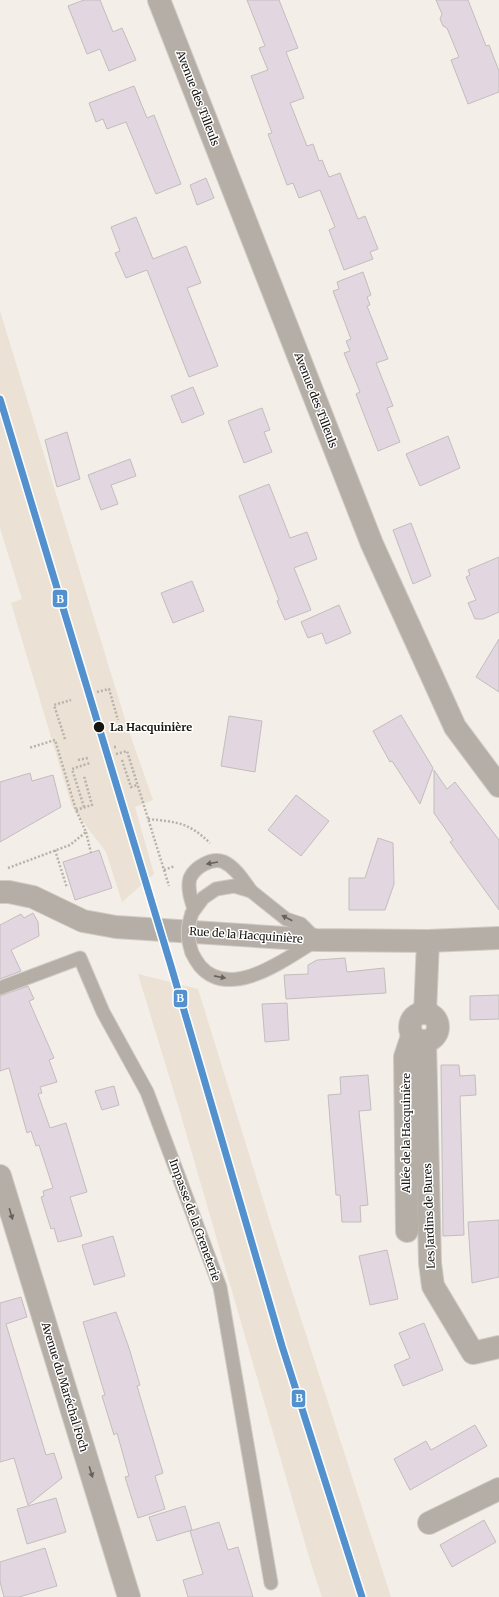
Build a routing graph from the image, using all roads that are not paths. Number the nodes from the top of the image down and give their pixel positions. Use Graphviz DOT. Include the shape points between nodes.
graph roads {
  1 [pos="159,0"];
  2 [pos="499,786"];
  3 [pos="2,883"];
  4 [pos="251,891"];
  5 [pos="193,911"];
  6 [pos="499,938"];
  7 [pos="317,940"];
  8 [pos="428,941"];
  9 [pos="0,988"];
  10 [pos="418,1038"];
  11 [pos="0,1176"];
  12 [pos="406,1232"];
  13 [pos="499,1347"];
  14 [pos="499,1489"];
  15 [pos="429,1523"];
  16 [pos="272,1583"];
  17 [pos="129,1597"];
  1 -- 2 [label="street, Avenue des Tilleuls" via="372,544 455,727"];
  3 -- 7 [label="street, Rue de la Hacquinière" via="9,892 33,897 83,921 99,925"];
  4 -- 5 [label="lane" via="234,886 216,889 203,898"];
  4 -- 5 [label="lane, one-way" via="235,870 222,862 209,862 199,867 190,878"];
  7 -- 4 [label="lane, one-way" via="301,924 286,919"];
  5 -- 7 [label="lane, one-way, bridge" via="187,926 187,939 200,967 213,976 239,980 273,968"];
  6 -- 8 [label="street, Rue de la Hacquinière"];
  7 -- 8 [label="street, Rue de la Hacquinière"];
  8 -- 10 [label="street" via="425,1012 434,1016 438,1030 433,1038"];
  9 -- 16 [label="lane, Impasse de la Greneterie" via="80,958 103,1012 147,1092 220,1287"];
  10 -- 12 [label="street, Allée de la Hacquinière" via="405,1057"];
  10 -- 13 [label="street, Les Jardins de Bures" via="433,1286 473,1353"];
  11 -- 17 [label="street, Avenue du Maréchal Foch, one-way"];
  14 -- 15 [label="street"];
}
